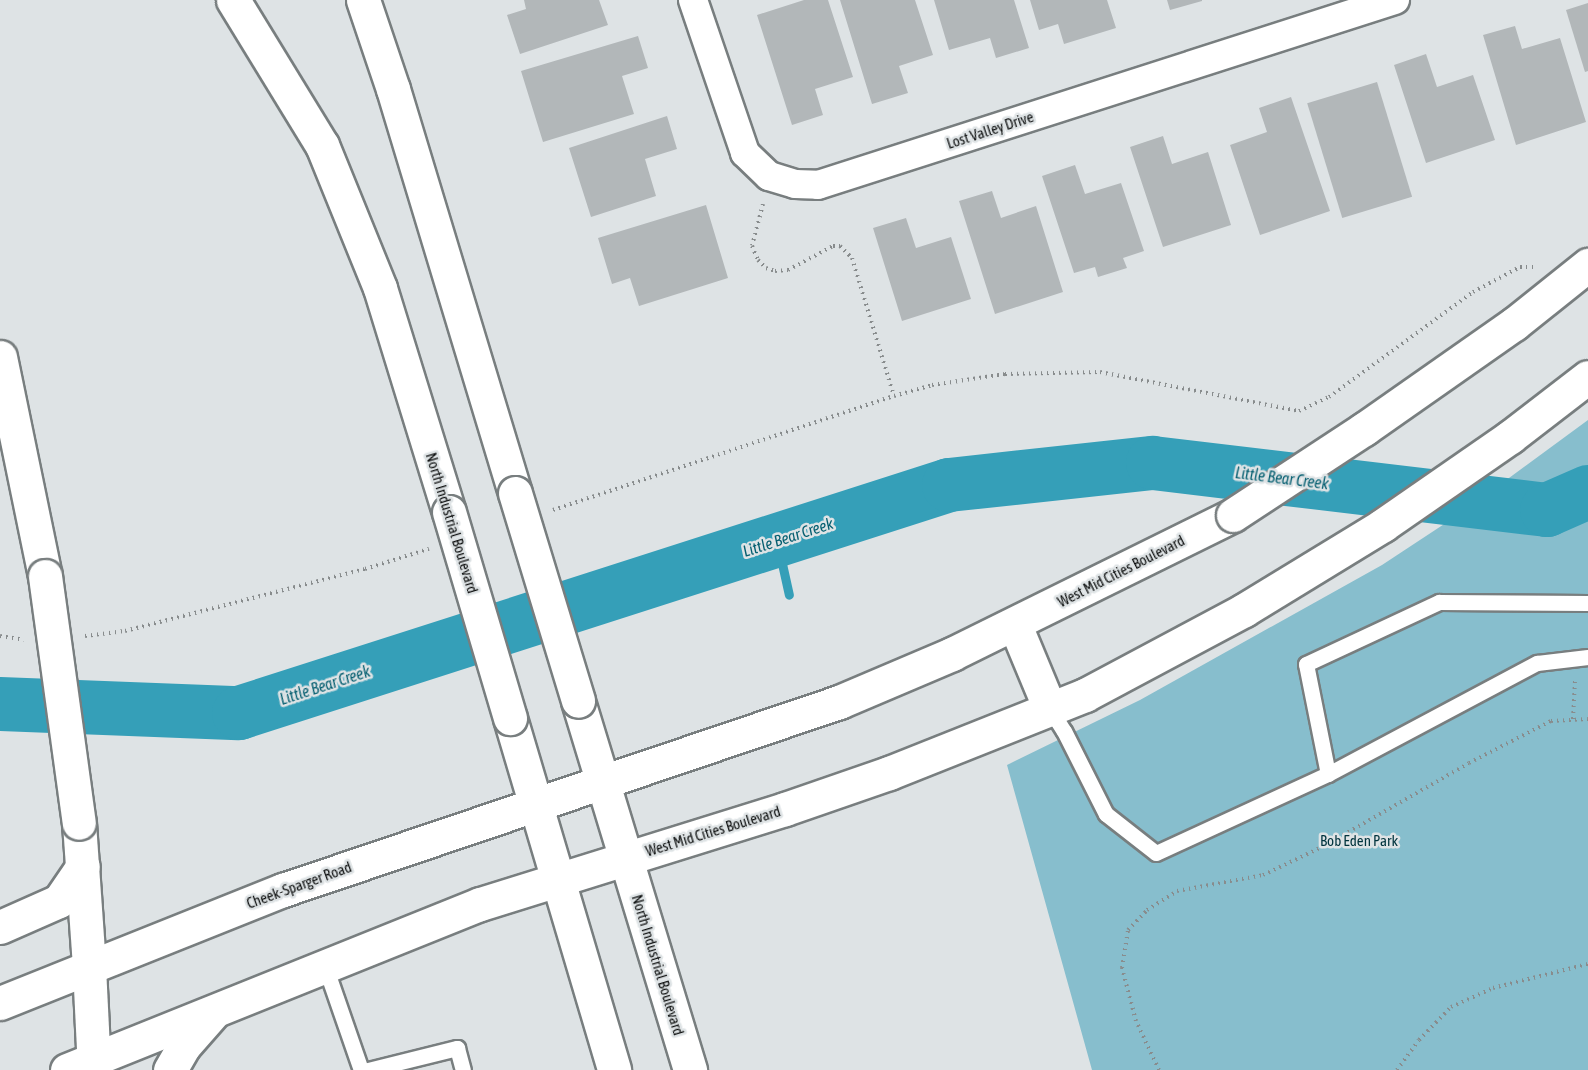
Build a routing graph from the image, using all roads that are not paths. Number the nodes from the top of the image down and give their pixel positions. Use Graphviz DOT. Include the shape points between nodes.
graph roads {
  1 [pos="233,0"];
  2 [pos="363,0"];
  3 [pos="693,0"];
  4 [pos="1395,0"];
  5 [pos="1588,265"];
  6 [pos="0,357"];
  7 [pos="1588,377"];
  8 [pos="1588,603"];
  9 [pos="1015,625"];
  10 [pos="1582,657"];
  11 [pos="1050,709"];
  12 [pos="1328,774"];
  13 [pos="603,782"];
  14 [pos="536,805"];
  15 [pos="626,859"];
  16 [pos="84,866"];
  17 [pos="557,880"];
  18 [pos="0,927"];
  19 [pos="325,966"];
  20 [pos="89,967"];
  21 [pos="0,1003"];
  22 [pos="217,1008"];
  23 [pos="85,1066"];
  24 [pos="170,1070"];
  25 [pos="361,1070"];
  26 [pos="368,1070"];
  27 [pos="463,1070"];
  28 [pos="614,1070"];
  29 [pos="690,1070"];
  1 -- 14 [label="main road, North Industrial Boulevard, bridge" via="321,145 380,288"];
  2 -- 13 [label="main road, North Industrial Boulevard, bridge"];
  3 -- 4 [label="street, Lost Valley Drive" via="745,153 769,176 818,185"];
  5 -- 9 [label="main road, West Mid Cities Boulevard, bridge" via="1514,324 1233,515"];
  6 -- 16 [label="main road, bridge" via="45,576"];
  7 -- 11 [label="main road, West Mid Cities Boulevard" via="1383,525 1244,610"];
  8 -- 12 [label="lane" via="1439,602 1306,664"];
  9 -- 11 [label="main road"];
  9 -- 13 [label="main road, West Mid Cities Boulevard" via="839,702"];
  10 -- 12 [label="lane" via="1537,663"];
  11 -- 12 [label="lane" via="1106,814 1156,853"];
  11 -- 15 [label="main road, West Mid Cities Boulevard" via="890,773"];
  13 -- 14 [label="main road, Cheek-Sparger Road"];
  13 -- 15 [label="main road, North Industrial Boulevard"];
  14 -- 17 [label="main road, North Industrial Boulevard"];
  14 -- 20 [label="main road, Cheek-Sparger Road" via="283,890"];
  15 -- 17 [label="main road"];
  15 -- 29 [label="main road, North Industrial Boulevard"];
  16 -- 18 [label="main road" via="58,901"];
  16 -- 20 [label="main road"];
  17 -- 19 [label="main road" via="480,904"];
  17 -- 28 [label="main road, North Industrial Boulevard"];
  19 -- 22 [label="main road"];
  19 -- 25 [label="lane"];
  20 -- 21 [label="main road, Cheek-Sparger Road"];
  20 -- 23 [label="main road"];
  22 -- 23 [label="main road"];
  22 -- 24 [label="main road" via="184,1046"];
  26 -- 27 [label="lane" via="457,1048"];
}
